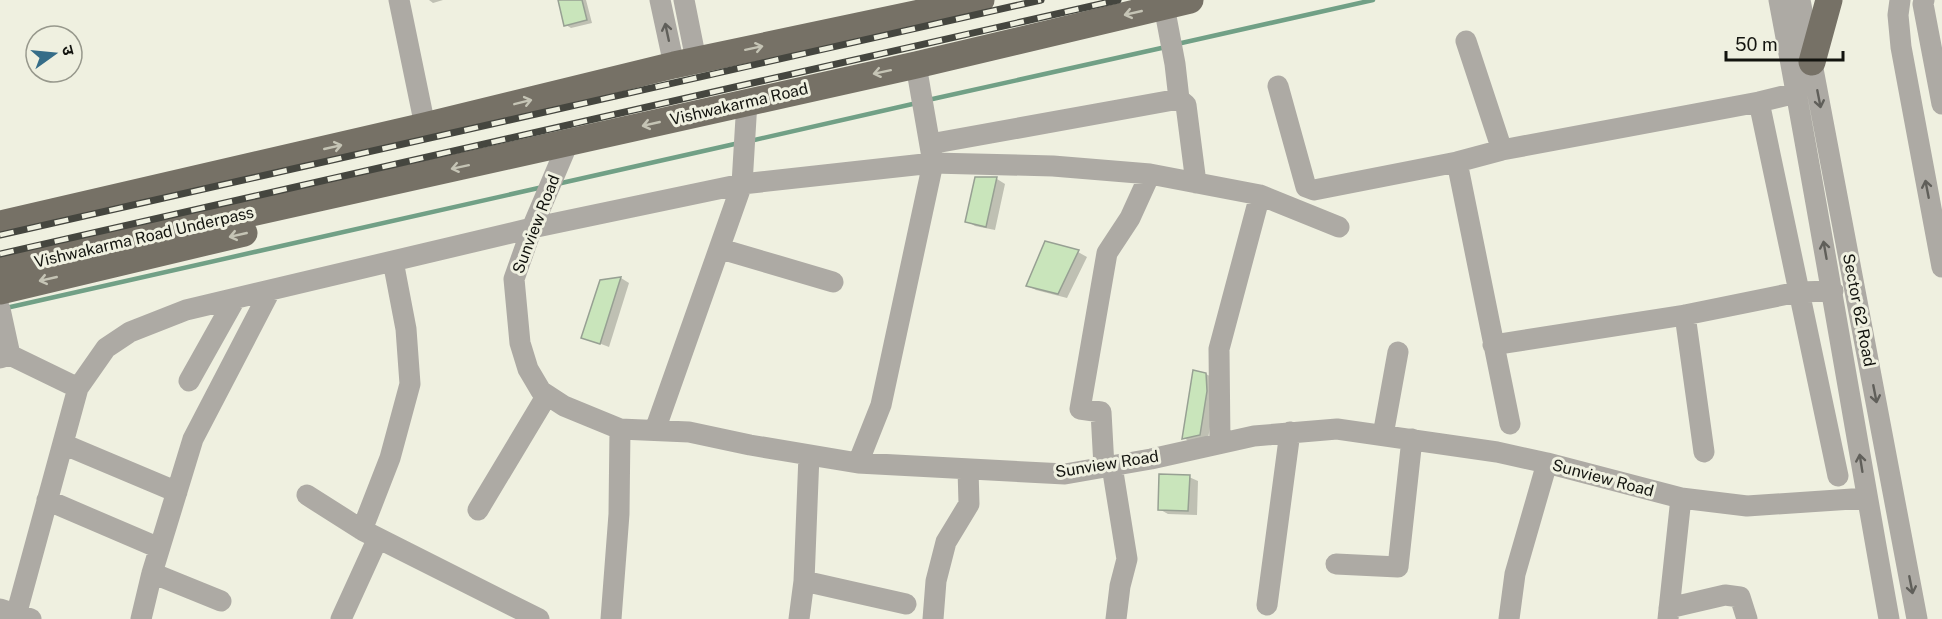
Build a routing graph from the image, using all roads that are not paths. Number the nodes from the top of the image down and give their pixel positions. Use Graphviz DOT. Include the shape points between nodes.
graph roads {
  1 [pos="399,0"];
  2 [pos="661,0"];
  3 [pos="684,0"];
  4 [pos="981,0"];
  5 [pos="1190,0"];
  6 [pos="1779,0"];
  7 [pos="1800,0"];
  8 [pos="1829,0"];
  9 [pos="1900,0"];
  10 [pos="1924,0"];
  11 [pos="1164,6"];
  12 [pos="1466,41"];
  13 [pos="685,62"];
  14 [pos="1812,62"];
  15 [pos="916,65"];
  16 [pos="1278,86"];
  17 [pos="1796,93"];
  18 [pos="1179,99"];
  19 [pos="747,101"];
  20 [pos="1759,102"];
  21 [pos="1942,104"];
  22 [pos="425,126"];
  23 [pos="568,143"];
  24 [pos="1502,150"];
  25 [pos="932,153"];
  26 [pos="276,159"];
  27 [pos="1456,162"];
  28 [pos="1150,174"];
  29 [pos="1196,183"];
  30 [pos="742,184"];
  31 [pos="1260,195"];
  32 [pos="0,205"];
  33 [pos="287,205"];
  34 [pos="0,224"];
  35 [pos="1339,227"];
  36 [pos="532,228"];
  37 [pos="720,249"];
  38 [pos="393,261"];
  39 [pos="1942,267"];
  40 [pos="0,269"];
  41 [pos="833,282"];
  42 [pos="0,291"];
  43 [pos="270,291"];
  44 [pos="1833,291"];
  45 [pos="1798,292"];
  46 [pos="235,299"];
  47 [pos="0,309"];
  48 [pos="1685,315"];
  49 [pos="1493,345"];
  50 [pos="1398,352"];
  51 [pos="5,357"];
  52 [pos="189,381"];
  53 [pos="78,388"];
  54 [pos="547,395"];
  55 [pos="1510,423"];
  56 [pos="620,429"];
  57 [pos="656,430"];
  58 [pos="1290,432"];
  59 [pos="1383,435"];
  60 [pos="1412,439"];
  61 [pos="1220,443"];
  62 [pos="63,444"];
  63 [pos="1704,452"];
  64 [pos="809,455"];
  65 [pos="858,462"];
  66 [pos="1547,463"];
  67 [pos="1108,466"];
  68 [pos="968,469"];
  69 [pos="1838,476"];
  70 [pos="177,492"];
  71 [pos="307,495"];
  72 [pos="1681,498"];
  73 [pos="1867,498"];
  74 [pos="47,500"];
  75 [pos="478,510"];
  76 [pos="1898,515"];
  77 [pos="1871,521"];
  78 [pos="370,534"];
  79 [pos="159,549"];
  80 [pos="1336,564"];
  81 [pos="152,573"];
  82 [pos="804,581"];
  83 [pos="221,601"];
  84 [pos="906,604"];
  85 [pos="1268,605"];
  86 [pos="1668,613"];
  87 [pos="16,615"];
  88 [pos="141,619"];
  89 [pos="341,619"];
  90 [pos="539,619"];
  91 [pos="611,619"];
  92 [pos="799,619"];
  93 [pos="933,619"];
  94 [pos="1116,619"];
  95 [pos="1509,619"];
  96 [pos="1747,619"];
  97 [pos="1889,619"];
  98 [pos="1917,619"];
  1 -- 22 [label="street"];
  13 -- 2 [label="street, one-way"];
  3 -- 13 [label="street"];
  13 -- 4 [label="main road, one-way"];
  5 -- 11 [label="main road, Vishwakarma Road"];
  6 -- 17 [label="street, Sector 62 Road"];
  7 -- 14 [label="street, Sector 62 Road"];
  8 -- 14 [label="main road"];
  39 -- 9 [label="street, one-way" via="1901,47"];
  10 -- 21 [label="street"];
  11 -- 15 [label="main road, Vishwakarma Road, one-way"];
  11 -- 18 [label="street"];
  12 -- 24 [label="street"];
  22 -- 13 [label="main road, one-way"];
  14 -- 76 [label="street, Sector 62 Road, one-way"];
  15 -- 19 [label="main road, Vishwakarma Road, one-way"];
  15 -- 25 [label="street"];
  16 -- 27 [label="street" via="1306,188 1314,190"];
  17 -- 20 [label="street"];
  44 -- 17 [label="street, Sector 62 Road, one-way"];
  18 -- 25 [label="street"];
  18 -- 29 [label="street" via="1186,105"];
  19 -- 23 [label="main road, Vishwakarma Road, one-way"];
  19 -- 30 [label="street"];
  20 -- 24 [label="street"];
  20 -- 45 [label="street"];
  26 -- 22 [label="main road, one-way"];
  23 -- 33 [label="main road, Vishwakarma Road, one-way"];
  23 -- 36 [label="street, Sunview Road"];
  24 -- 27 [label="street"];
  25 -- 28 [label="street"];
  25 -- 30 [label="street"];
  25 -- 65 [label="street" via="881,405"];
  26 -- 32 [label="main road" via="232,155"];
  26 -- 34 [label="main road"];
  27 -- 49 [label="street"];
  28 -- 29 [label="street"];
  28 -- 67 [label="street" via="1130,218 1107,253 1080,409 1101,412"];
  29 -- 31 [label="street"];
  30 -- 36 [label="street"];
  30 -- 37 [label="street"];
  31 -- 35 [label="street"];
  31 -- 61 [label="street" via="1219,349"];
  33 -- 40 [label="main road, Vishwakarma Road Underpass"];
  33 -- 42 [label="main road, one-way" via="251,232"];
  36 -- 38 [label="street"];
  36 -- 54 [label="street, Sunview Road" via="514,279 520,343 528,369"];
  37 -- 41 [label="street"];
  37 -- 57 [label="street"];
  38 -- 43 [label="street"];
  38 -- 78 [label="street" via="406,328 410,384"];
  43 -- 46 [label="street"];
  43 -- 70 [label="street" via="193,439"];
  44 -- 45 [label="street"];
  73 -- 44 [label="street, Sector 62 Road, one-way"];
  45 -- 48 [label="street"];
  45 -- 69 [label="street"];
  46 -- 52 [label="street"];
  46 -- 53 [label="street" via="186,310 130,332 106,348"];
  47 -- 51 [label="street"];
  48 -- 49 [label="street"];
  48 -- 63 [label="street"];
  49 -- 55 [label="street"];
  50 -- 59 [label="street"];
  51 -- 53 [label="street"];
  53 -- 62 [label="street"];
  54 -- 56 [label="street, Sunview Road"];
  54 -- 75 [label="street"];
  56 -- 57 [label="street, Sunview Road"];
  56 -- 91 [label="street" via="620,514"];
  57 -- 64 [label="street, Sunview Road" via="689,432"];
  58 -- 59 [label="street, Sunview Road" via="1337,429"];
  58 -- 61 [label="street, Sunview Road"];
  58 -- 85 [label="street"];
  59 -- 60 [label="street, Sunview Road"];
  60 -- 66 [label="street, Sunview Road"];
  60 -- 80 [label="street" via="1398,567"];
  61 -- 67 [label="street, Sunview Road"];
  62 -- 70 [label="street"];
  62 -- 74 [label="street"];
  64 -- 65 [label="street, Sunview Road"];
  64 -- 82 [label="street"];
  65 -- 68 [label="street, Sunview Road"];
  66 -- 72 [label="street, Sunview Road"];
  66 -- 95 [label="street" via="1515,574"];
  67 -- 68 [label="street, Sunview Road" via="1065,474"];
  67 -- 94 [label="street" via="1127,559"];
  68 -- 93 [label="street" via="969,504 946,542 936,581"];
  70 -- 79 [label="street"];
  71 -- 78 [label="street"];
  72 -- 73 [label="street, Sunview Road" via="1747,506"];
  72 -- 86 [label="street"];
  73 -- 77 [label="street, Sector 62 Road"];
  74 -- 79 [label="street"];
  74 -- 87 [label="street"];
  76 -- 77 [label="street"];
  76 -- 98 [label="street, Sector 62 Road, one-way"];
  77 -- 97 [label="street, Sector 62 Road"];
  78 -- 89 [label="street"];
  78 -- 90 [label="street"];
  79 -- 81 [label="street"];
  81 -- 83 [label="street"];
  81 -- 88 [label="street"];
  82 -- 84 [label="street"];
  82 -- 92 [label="street"];
  86 -- 96 [label="street" via="1725,595 1740,597"];
}
